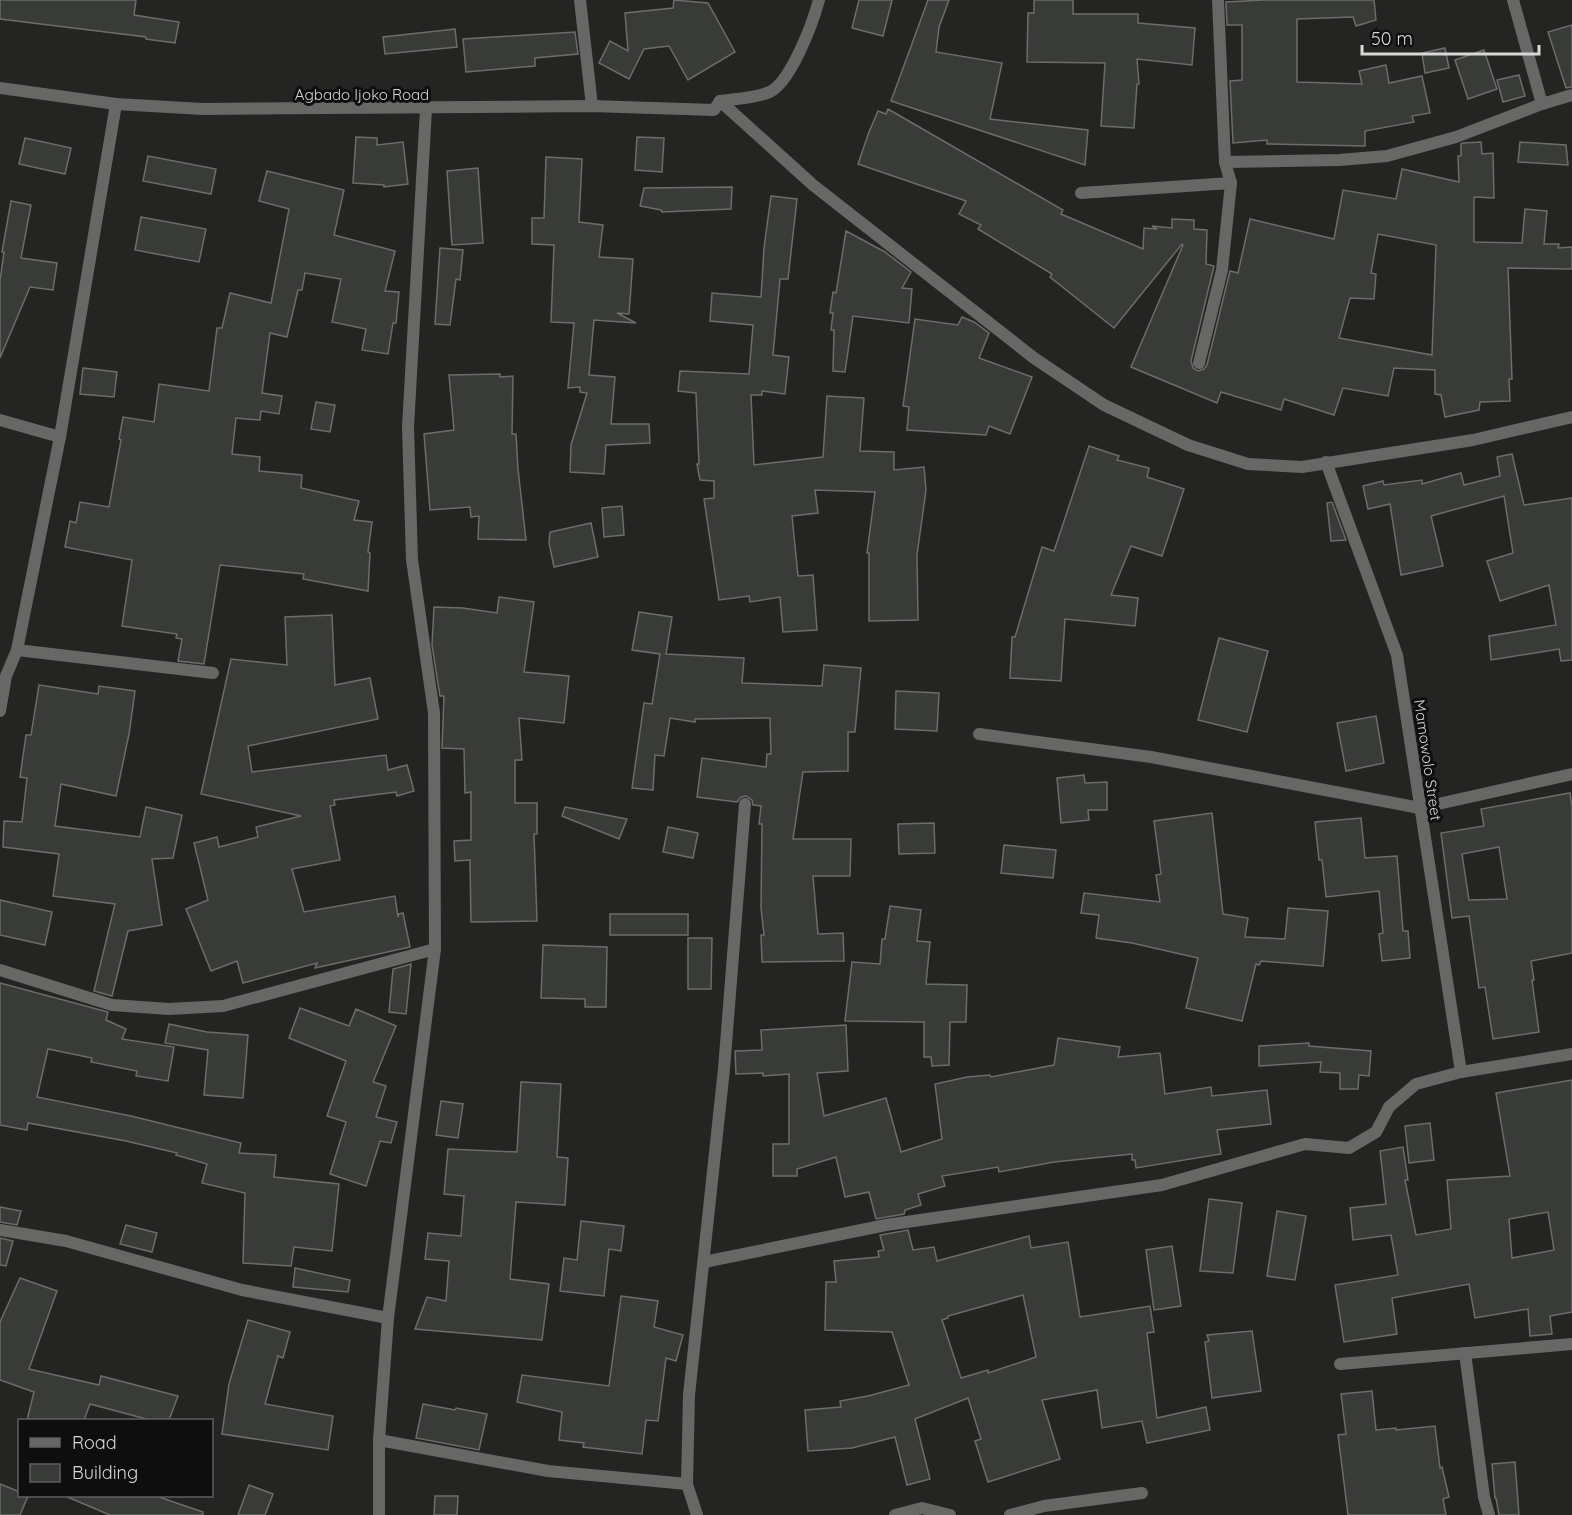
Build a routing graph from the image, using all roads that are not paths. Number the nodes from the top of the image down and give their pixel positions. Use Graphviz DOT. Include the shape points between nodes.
graph roads {
  1 [pos="580,0"];
  2 [pos="819,0"];
  3 [pos="1218,0"];
  4 [pos="1513,0"];
  5 [pos="0,88"];
  6 [pos="1572,95"];
  7 [pos="720,101"];
  8 [pos="116,104"];
  9 [pos="1542,104"];
  10 [pos="592,106"];
  11 [pos="426,109"];
  12 [pos="1225,162"];
  13 [pos="1231,183"];
  14 [pos="1081,193"];
  15 [pos="1199,363"];
  16 [pos="1572,417"];
  17 [pos="0,420"];
  18 [pos="60,437"];
  19 [pos="1326,462"];
  20 [pos="17,650"];
  21 [pos="213,673"];
  22 [pos="3,675"];
  23 [pos="0,711"];
  24 [pos="980,734"];
  25 [pos="1572,774"];
  26 [pos="745,804"];
  27 [pos="1420,808"];
  28 [pos="435,949"];
  29 [pos="0,970"];
  30 [pos="1572,1054"];
  31 [pos="1461,1072"];
  32 [pos="0,1230"];
  33 [pos="704,1262"];
  34 [pos="388,1318"];
  35 [pos="1572,1344"];
  36 [pos="1464,1353"];
  37 [pos="1340,1364"];
  38 [pos="379,1440"];
  39 [pos="687,1484"];
  40 [pos="1142,1493"];
  41 [pos="379,1515"];
  42 [pos="697,1515"];
  43 [pos="895,1515"];
  44 [pos="950,1515"];
  45 [pos="1010,1515"];
  46 [pos="1489,1515"];
  1 -- 10 [label="street"];
  2 -- 7 [label="street" via="808,36 791,69 770,93"];
  3 -- 12 [label="street"];
  4 -- 9 [label="street"];
  5 -- 8 [label="street, Agbado Ijoko Road"];
  6 -- 9 [label="street"];
  7 -- 10 [label="street, Agbado Ijoko Road" via="714,110"];
  7 -- 19 [label="street" via="813,185 1034,358 1104,405 1188,445 1248,464 1302,467"];
  8 -- 11 [label="street, Agbado Ijoko Road" via="203,109"];
  8 -- 18 [label="street"];
  9 -- 12 [label="street" via="1456,137 1387,156"];
  10 -- 11 [label="street, Agbado Ijoko Road"];
  11 -- 28 [label="street" via="408,427 412,560 434,713"];
  12 -- 13 [label="street"];
  13 -- 14 [label="street"];
  13 -- 15 [label="street" via="1222,270"];
  16 -- 19 [label="street" via="1473,440"];
  17 -- 18 [label="street"];
  18 -- 20 [label="street"];
  19 -- 27 [label="street, Mamowolo Street" via="1397,655"];
  20 -- 21 [label="street"];
  20 -- 22 [label="street"];
  22 -- 23 [label="street"];
  24 -- 27 [label="street" via="1151,757"];
  25 -- 27 [label="street"];
  26 -- 33 [label="street"];
  27 -- 31 [label="street, Mamowolo Street"];
  28 -- 29 [label="street" via="223,1006 169,1010 112,1005"];
  28 -- 34 [label="street"];
  30 -- 31 [label="street"];
  31 -- 33 [label="street" via="1416,1084 1389,1107 1376,1132 1349,1148 1305,1144 1162,1185 886,1226"];
  32 -- 34 [label="street" via="66,1241 242,1290"];
  33 -- 39 [label="street" via="689,1395"];
  34 -- 38 [label="street"];
  35 -- 36 [label="street"];
  36 -- 37 [label="street"];
  36 -- 46 [label="street"];
  38 -- 39 [label="street" via="548,1471"];
  38 -- 41 [label="street"];
  39 -- 42 [label="street"];
  40 -- 45 [label="street" via="1044,1506"];
  43 -- 44 [label="street" via="922,1508"];
}
